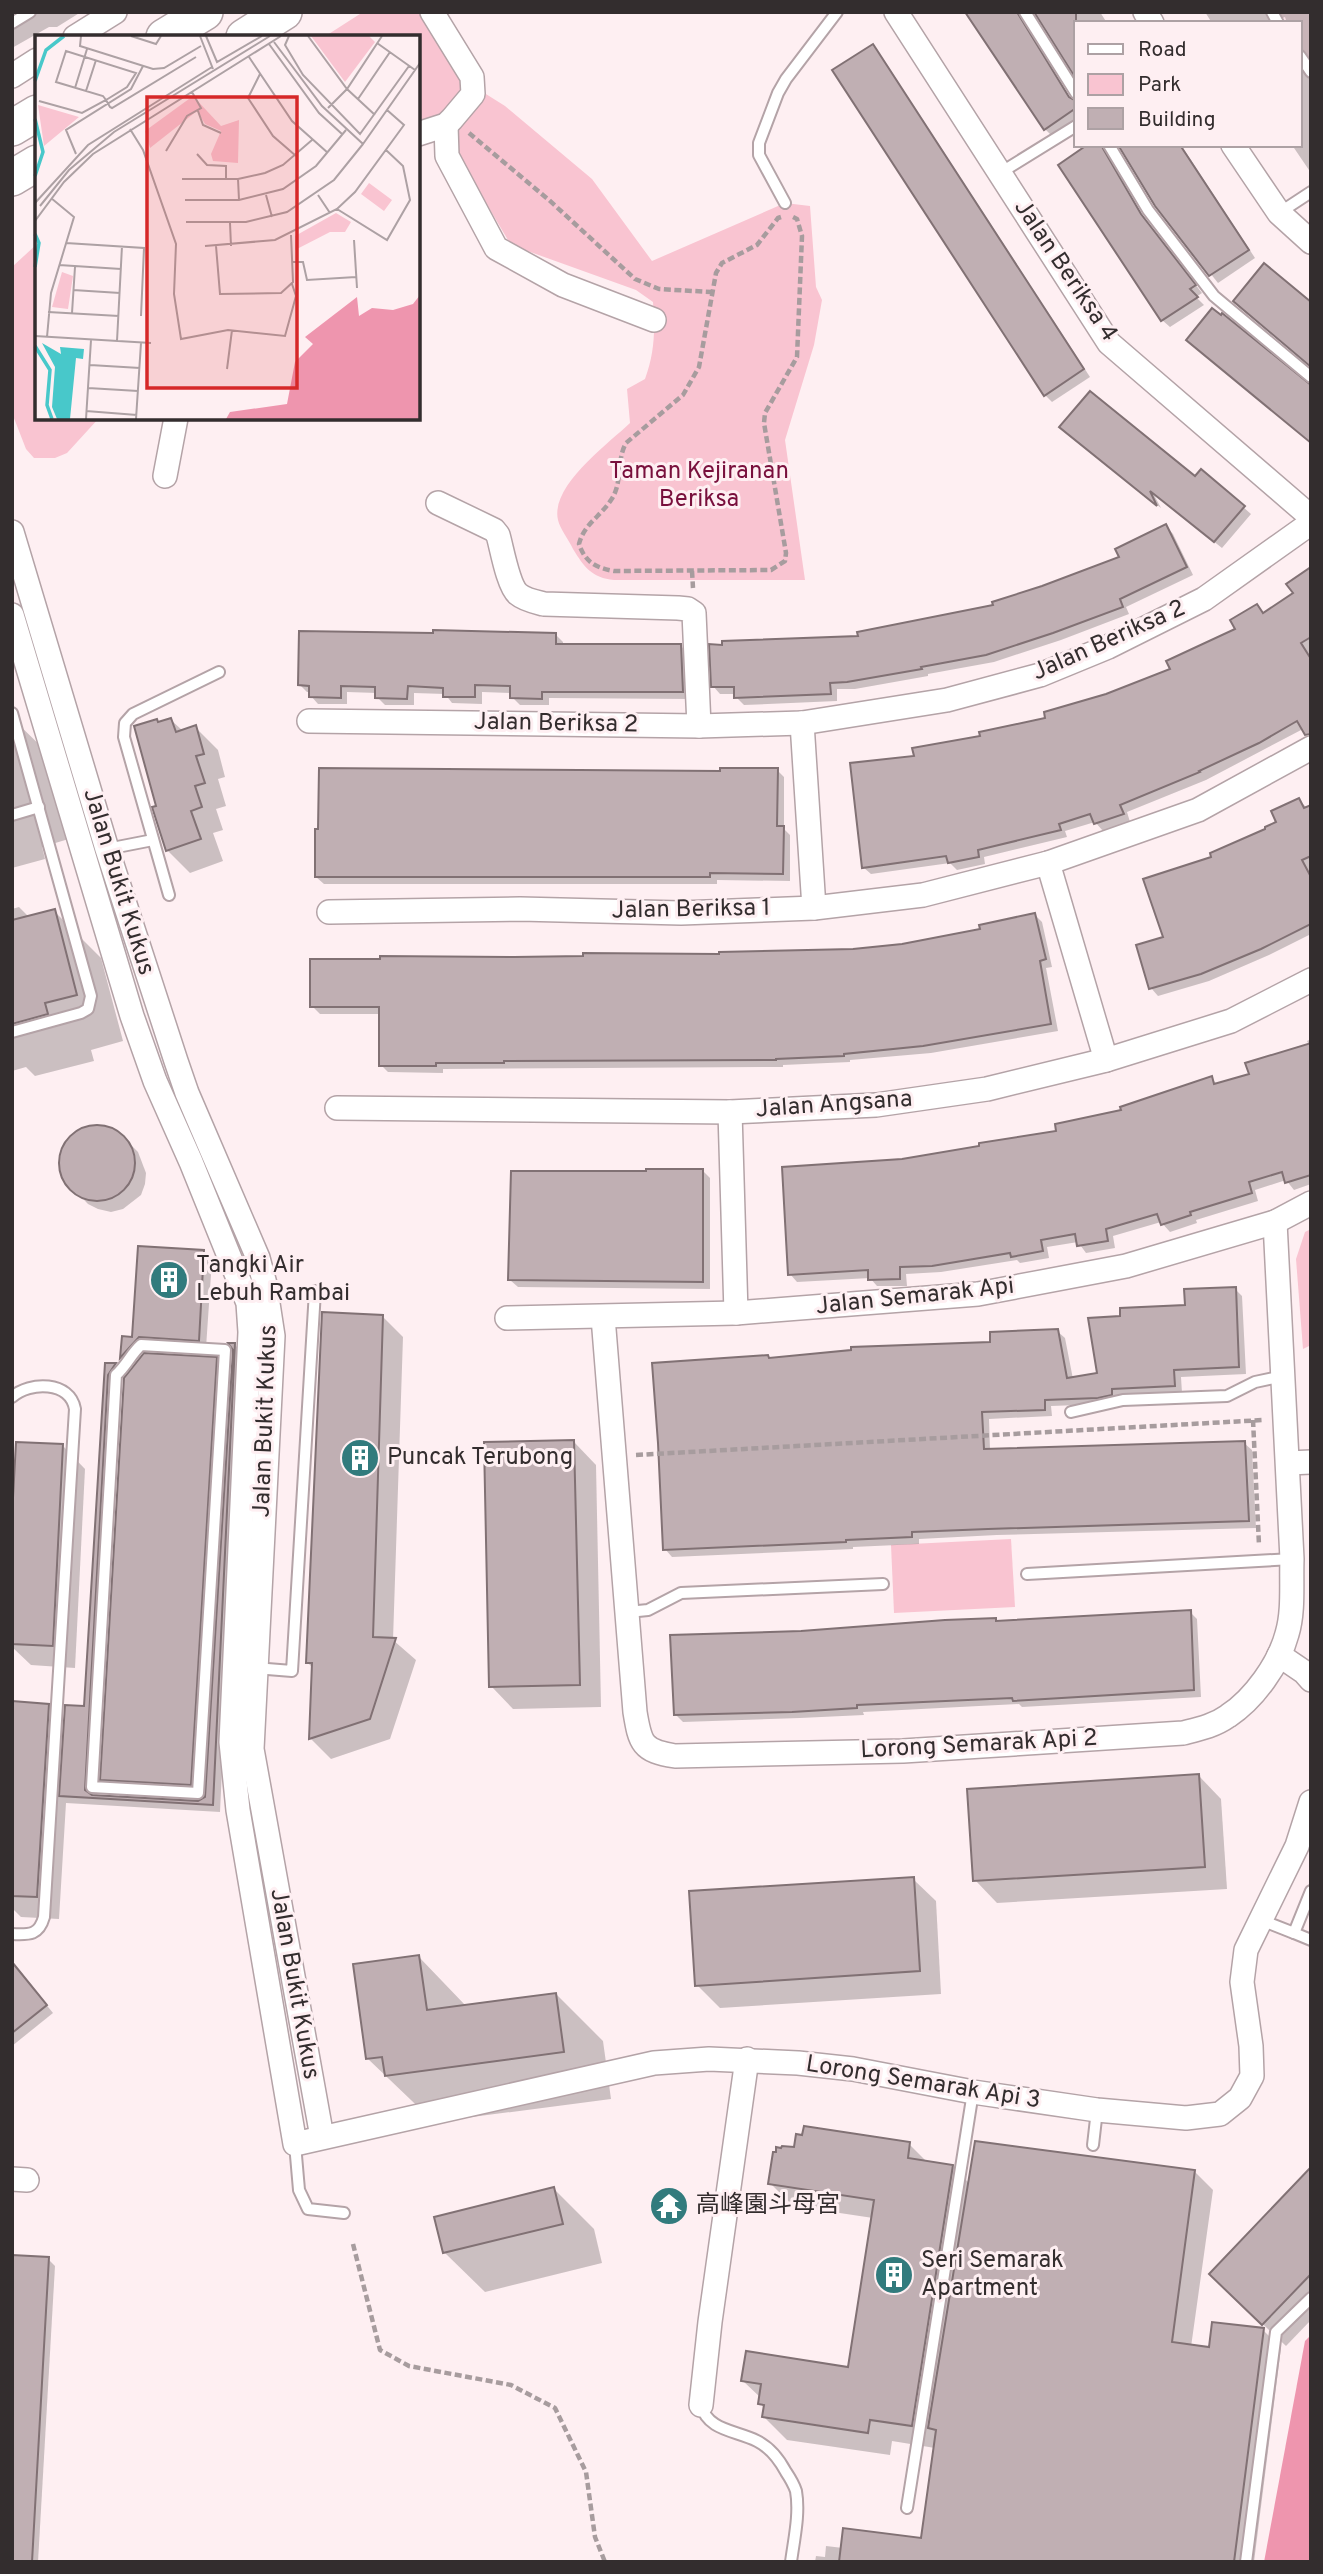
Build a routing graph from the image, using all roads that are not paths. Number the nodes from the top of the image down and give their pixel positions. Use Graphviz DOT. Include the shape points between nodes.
graph roads {
  1 [pos="30,12"];
  2 [pos="115,12"];
  3 [pos="205,12"];
  4 [pos="284,12"];
  5 [pos="432,12"];
  6 [pos="837,12"];
  7 [pos="896,12"];
  8 [pos="1025,12"];
  9 [pos="12,23"];
  10 [pos="78,35"];
  11 [pos="167,35"];
  12 [pos="247,35"];
  13 [pos="35,61"];
  14 [pos="12,76"];
  15 [pos="1074,90"];
  16 [pos="35,115"];
  17 [pos="449,122"];
  18 [pos="1074,127"];
  19 [pos="12,128"];
  20 [pos="420,133"];
  21 [pos="1110,147"];
  22 [pos="1234,147"];
  23 [pos="35,164"];
  24 [pos="1000,173"];
  25 [pos="12,178"];
  26 [pos="1311,192"];
  27 [pos="785,204"];
  28 [pos="1279,213"];
  29 [pos="1311,242"];
  30 [pos="654,320"];
  31 [pos="1311,377"];
  32 [pos="176,420"];
  33 [pos="165,477"];
  34 [pos="438,503"];
  35 [pos="1311,520"];
  36 [pos="12,532"];
  37 [pos="12,615"];
  38 [pos="29,662"];
  39 [pos="219,672"];
  40 [pos="12,713"];
  41 [pos="309,721"];
  42 [pos="802,723"];
  43 [pos="699,726"];
  44 [pos="1311,748"];
  45 [pos="39,807"];
  46 [pos="12,815"];
  47 [pos="152,839"];
  48 [pos="107,849"];
  49 [pos="84,855"];
  50 [pos="1048,863"];
  51 [pos="169,895"];
  52 [pos="814,908"];
  53 [pos="329,912"];
  54 [pos="1311,980"];
  55 [pos="12,1032"];
  56 [pos="1106,1060"];
  57 [pos="337,1108"];
  58 [pos="730,1112"];
  59 [pos="1311,1203"];
  60 [pos="1275,1222"];
  61 [pos="315,1291"];
  62 [pos="736,1314"];
  63 [pos="603,1317"];
  64 [pos="507,1318"];
  65 [pos="1283,1376"];
  66 [pos="12,1397"];
  67 [pos="1071,1412"];
  68 [pos="1311,1462"];
  69 [pos="1288,1463"];
  70 [pos="1292,1559"];
  71 [pos="1027,1574"];
  72 [pos="883,1584"];
  73 [pos="210,1598"];
  74 [pos="237,1609"];
  75 [pos="628,1612"];
  76 [pos="209,1619"];
  77 [pos="1279,1655"];
  78 [pos="245,1668"];
  79 [pos="1311,1680"];
  80 [pos="1311,1802"];
  81 [pos="1311,1891"];
  82 [pos="1261,1920"];
  83 [pos="1294,1933"];
  84 [pos="12,1934"];
  85 [pos="1311,1940"];
  86 [pos="747,2059"];
  87 [pos="972,2092"];
  88 [pos="1097,2110"];
  89 [pos="322,2137"];
  90 [pos="295,2144"];
  91 [pos="1093,2145"];
  92 [pos="344,2213"];
  93 [pos="1311,2298"];
  94 [pos="701,2405"];
  95 [pos="907,2508"];
  96 [pos="791,2562"];
  97 [pos="1246,2562"];
  1 -- 9 [label="lane"];
  2 -- 10 [label="street"];
  3 -- 11 [label="main road"];
  4 -- 12 [label="main road"];
  5 -- 17 [label="street" via="474,85 473,94"];
  6 -- 27 [label="lane" via="786,79 759,143 759,155"];
  7 -- 24 [label="street, Jalan Beriksa 4"];
  8 -- 15 [label="lane"];
  13 -- 14 [label="street"];
  16 -- 19 [label="main road"];
  17 -- 20 [label="street"];
  17 -- 30 [label="street" via="447,156 496,248 563,285"];
  18 -- 24 [label="lane"];
  21 -- 31 [label="lane" via="1148,210 1214,296"];
  22 -- 28 [label="street"];
  23 -- 25 [label="main road"];
  24 -- 35 [label="street, Jalan Beriksa 4" via="1109,343"];
  26 -- 28 [label="lane"];
  28 -- 29 [label="street"];
  32 -- 33 [label="street"];
  34 -- 43 [label="street" via="494,530 512,585 528,600 678,608 694,613"];
  35 -- 42 [label="street, Jalan Beriksa 2" via="1204,599 1040,675 947,700"];
  36 -- 38 [label="street, Jalan Bukit Kukus"];
  37 -- 38 [label="street, Jalan Bukit Kukus"];
  38 -- 48 [label="street, Jalan Bukit Kukus"];
  38 -- 49 [label="street, Jalan Bukit Kukus"];
  39 -- 47 [label="lane" via="133,714 125,723 124,737"];
  40 -- 45 [label="lane"];
  41 -- 43 [label="street, Jalan Beriksa 2"];
  42 -- 43 [label="street, Jalan Beriksa 2"];
  42 -- 52 [label="street"];
  44 -- 50 [label="street, Jalan Beriksa 1" via="1198,810"];
  45 -- 46 [label="lane"];
  45 -- 55 [label="lane" via="90,1003 82,1013"];
  47 -- 48 [label="lane"];
  47 -- 51 [label="lane"];
  48 -- 49 [label="lane"];
  48 -- 78 [label="street, Jalan Bukit Kukus" via="187,1093 258,1258 270,1307 273,1336"];
  49 -- 74 [label="street, Jalan Bukit Kukus" via="155,1081 248,1303"];
  50 -- 52 [label="street, Jalan Beriksa 1" via="923,895"];
  50 -- 56 [label="street"];
  52 -- 53 [label="street, Jalan Beriksa 1" via="681,913 520,909"];
  54 -- 56 [label="street, Jalan Angsana" via="1231,1021"];
  56 -- 58 [label="street, Jalan Angsana" via="987,1089 876,1105"];
  57 -- 58 [label="street, Jalan Angsana"];
  58 -- 62 [label="street"];
  59 -- 60 [label="street, Jalan Semarak Api"];
  60 -- 62 [label="street, Jalan Semarak Api" via="1126,1266 978,1294"];
  60 -- 65 [label="street, Lorong Semarak Api 2"];
  61 -- 78 [label="lane" via="292,1671"];
  62 -- 63 [label="street, Jalan Semarak Api"];
  63 -- 64 [label="street, Jalan Semarak Api"];
  63 -- 75 [label="street, Lorong Semarak Api 2"];
  65 -- 67 [label="lane" via="1255,1382 1227,1396 1123,1400"];
  65 -- 69 [label="street, Lorong Semarak Api 2"];
  66 -- 84 [label="lane" via="30,1387 61,1388 74,1399 75,1409 44,1917 37,1932"];
  68 -- 69 [label="street"];
  69 -- 70 [label="street, Lorong Semarak Api 2"];
  70 -- 71 [label="lane"];
  70 -- 77 [label="street, Lorong Semarak Api 2" via="1288,1634"];
  72 -- 75 [label="lane" via="681,1593 648,1610"];
  73 -- 74 [label="lane"];
  73 -- 76 [label="lane"];
  73 -- 76 [label="lane" via="225,1350 141,1345 116,1375 92,1787 198,1793"];
  74 -- 76 [label="lane"];
  74 -- 78 [label="street, Jalan Bukit Kukus"];
  75 -- 77 [label="street, Lorong Semarak Api 2" via="638,1735 645,1747 675,1756 903,1751 1183,1733 1229,1716 1250,1697"];
  77 -- 79 [label="street"];
  78 -- 89 [label="street, Jalan Bukit Kukus" via="252,1749"];
  78 -- 90 [label="street, Jalan Bukit Kukus" via="231,1742 238,1810"];
  80 -- 82 [label="street, Lorong Semarak Api 3" via="1297,1846"];
  81 -- 83 [label="lane"];
  82 -- 83 [label="lane"];
  82 -- 88 [label="street, Lorong Semarak Api 3" via="1243,1964 1252,2076 1240,2098 1220,2113 1186,2118"];
  83 -- 85 [label="lane"];
  86 -- 87 [label="street, Lorong Semarak Api 3" via="853,2069"];
  86 -- 89 [label="street, Lorong Semarak Api 3" via="654,2063"];
  86 -- 94 [label="street"];
  87 -- 88 [label="street, Lorong Semarak Api 3"];
  87 -- 95 [label="lane"];
  88 -- 91 [label="lane"];
  89 -- 90 [label="street, Lorong Semarak Api 3"];
  90 -- 92 [label="lane" via="299,2190 308,2209"];
  93 -- 97 [label="lane" via="1276,2332"];
  94 -- 96 [label="lane" via="713,2424 758,2441 774,2452 785,2469 795,2488 797,2510"];
}
